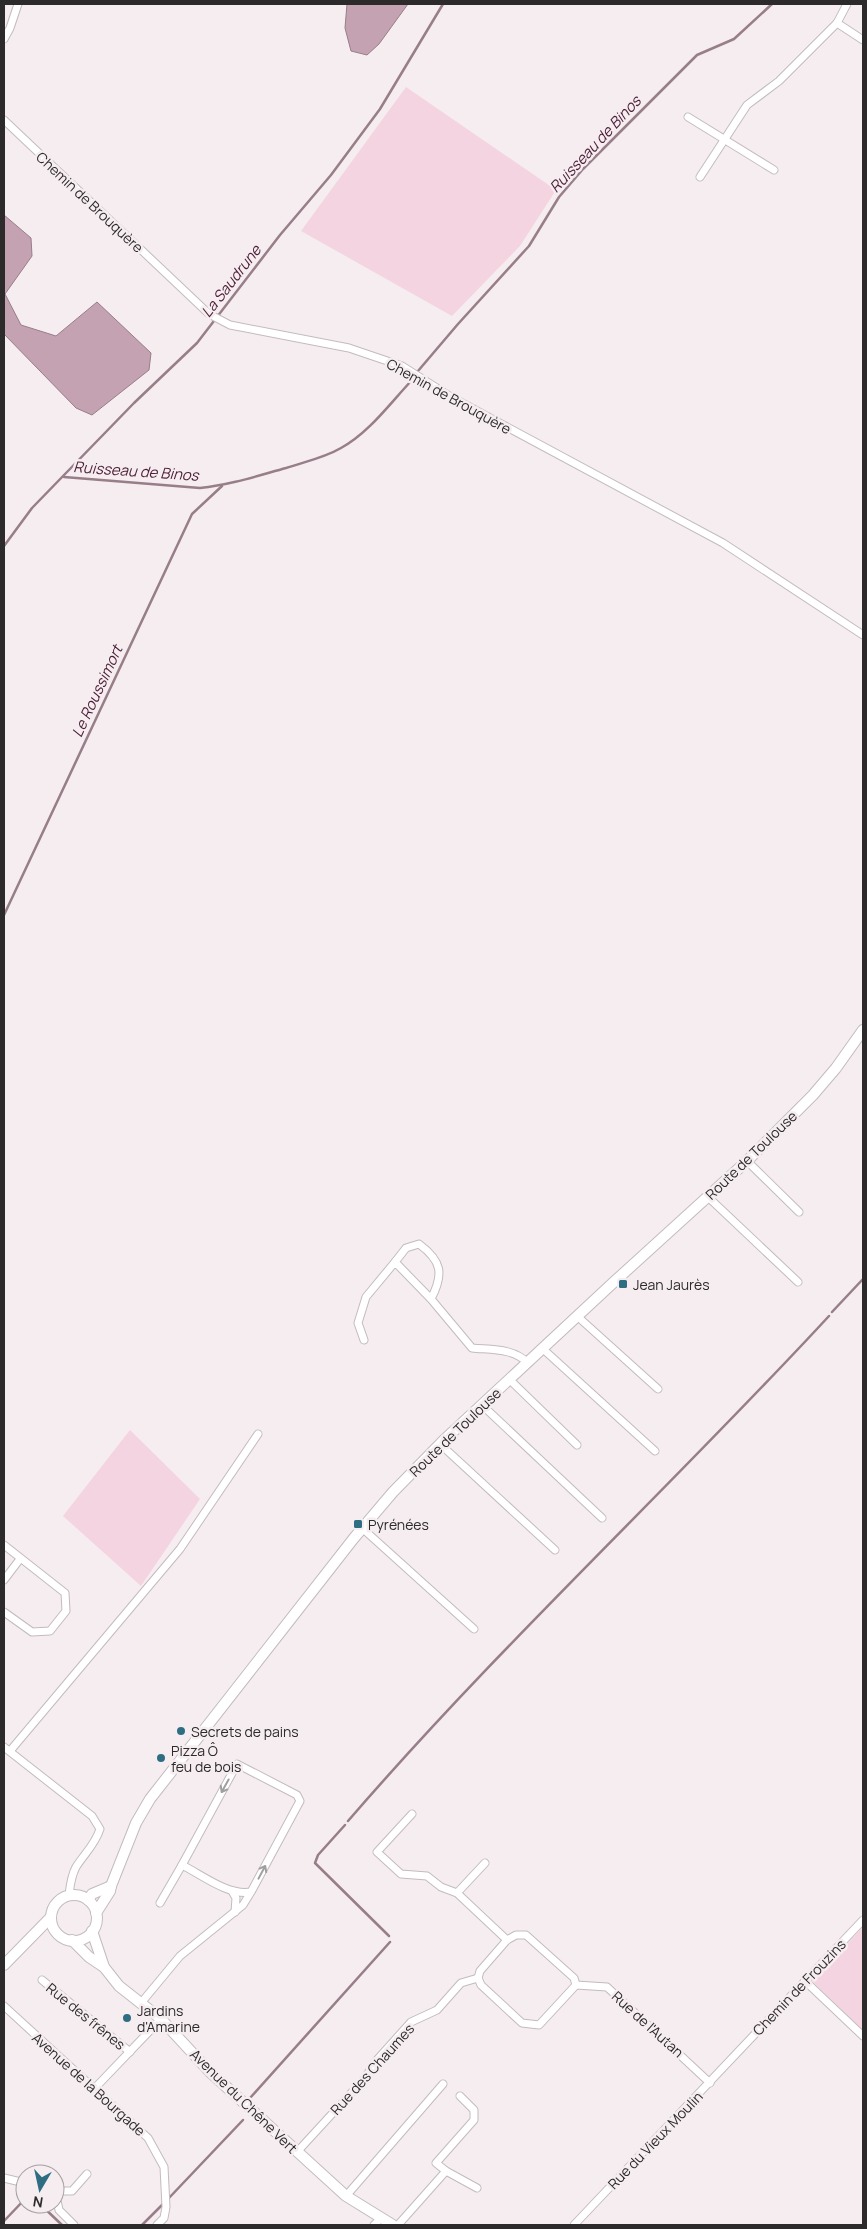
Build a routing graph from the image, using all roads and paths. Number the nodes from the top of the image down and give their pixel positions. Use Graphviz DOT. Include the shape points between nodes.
graph roads {
  1 [pos="18,4"];
  2 [pos="846,4"];
  3 [pos="837,22"];
  4 [pos="4,39"];
  5 [pos="863,40"];
  6 [pos="688,117"];
  7 [pos="4,120"];
  8 [pos="726,140"];
  9 [pos="774,170"];
  10 [pos="700,177"];
  11 [pos="863,635"];
  12 [pos="863,1030"];
  13 [pos="747,1162"];
  14 [pos="708,1197"];
  15 [pos="799,1212"];
  16 [pos="395,1262"];
  17 [pos="798,1282"];
  18 [pos="431,1299"];
  19 [pos="577,1316"];
  20 [pos="364,1340"];
  21 [pos="543,1349"];
  22 [pos="528,1363"];
  23 [pos="510,1380"];
  24 [pos="658,1389"];
  25 [pos="482,1405"];
  26 [pos="258,1434"];
  27 [pos="440,1444"];
  28 [pos="577,1446"];
  29 [pos="655,1451"];
  30 [pos="602,1518"];
  31 [pos="362,1528"];
  32 [pos="4,1545"];
  33 [pos="555,1550"];
  34 [pos="20,1559"];
  35 [pos="4,1580"];
  36 [pos="4,1612"];
  37 [pos="474,1628"];
  38 [pos="7,1749"];
  39 [pos="412,1814"];
  40 [pos="485,1863"];
  41 [pos="182,1865"];
  42 [pos="111,1886"];
  43 [pos="232,1891"];
  44 [pos="251,1892"];
  45 [pos="457,1893"];
  46 [pos="69,1895"];
  47 [pos="88,1900"];
  48 [pos="160,1903"];
  49 [pos="235,1912"];
  50 [pos="96,1913"];
  51 [pos="51,1917"];
  52 [pos="863,1920"];
  53 [pos="92,1931"];
  54 [pos="56,1932"];
  55 [pos="72,1940"];
  56 [pos="507,1940"];
  57 [pos="27,1942"];
  58 [pos="4,1966"];
  59 [pos="104,1967"];
  60 [pos="478,1978"];
  61 [pos="42,1980"];
  62 [pos="805,1980"];
  63 [pos="576,1985"];
  64 [pos="140,2003"];
  65 [pos="4,2006"];
  66 [pos="161,2019"];
  67 [pos="863,2036"];
  68 [pos="130,2052"];
  69 [pos="735,2054"];
  70 [pos="710,2083"];
  71 [pos="443,2084"];
  72 [pos="94,2089"];
  73 [pos="460,2096"];
  74 [pos="297,2152"];
  75 [pos="446,2171"];
  76 [pos="87,2174"];
  77 [pos="476,2188"];
  78 [pos="65,2191"];
  79 [pos="346,2196"];
  80 [pos="63,2214"];
  81 [pos="378,2221"];
  82 [pos="74,2225"];
  83 [pos="157,2225"];
  84 [pos="393,2225"];
  85 [pos="398,2225"];
  86 [pos="574,2225"];
  1 -- 4 [label="street"];
  2 -- 3 [label="street"];
  3 -- 5 [label="street"];
  3 -- 8 [label="street" via="779,81 747,105"];
  6 -- 8 [label="street"];
  7 -- 11 [label="street, Chemin de Brouquère" via="209,314 230,325 349,348 402,366 451,397 723,543"];
  8 -- 9 [label="street"];
  8 -- 10 [label="street"];
  12 -- 13 [label="main road, Route de Toulouse" via="813,1096"];
  13 -- 14 [label="main road, Route de Toulouse"];
  13 -- 15 [label="street"];
  14 -- 17 [label="street"];
  14 -- 19 [label="main road, Route de Toulouse"];
  16 -- 18 [label="street"];
  16 -- 18 [label="street" via="406,1248 419,1244 432,1253 440,1271 438,1287"];
  16 -- 20 [label="street" via="366,1297 358,1323"];
  18 -- 22 [label="street" via="472,1348 510,1352"];
  19 -- 21 [label="main road, Route de Toulouse"];
  19 -- 24 [label="street"];
  21 -- 22 [label="main road, Route de Toulouse"];
  21 -- 29 [label="street"];
  22 -- 23 [label="main road, Route de Toulouse"];
  23 -- 25 [label="main road, Route de Toulouse"];
  23 -- 28 [label="street"];
  25 -- 27 [label="main road, Route de Toulouse"];
  25 -- 30 [label="street"];
  26 -- 38 [label="street" via="180,1549"];
  27 -- 31 [label="main road, Route de Toulouse"];
  27 -- 33 [label="street"];
  31 -- 37 [label="street"];
  31 -- 42 [label="main road, Route de Toulouse" via="150,1799 136,1823"];
  32 -- 34 [label="street"];
  34 -- 35 [label="street"];
  34 -- 36 [label="street" via="65,1593 66,1611 50,1631 32,1632"];
  38 -- 46 [label="street" via="92,1816 100,1829 97,1840 74,1872"];
  39 -- 45 [label="street" via="377,1852 401,1874 427,1876 441,1887"];
  40 -- 45 [label="street"];
  41 -- 43 [label="street"];
  44 -- 41 [label="street, one-way" via="300,1801 297,1795 237,1764"];
  41 -- 48 [label="street"];
  42 -- 47 [label="main road" via="92,1894"];
  42 -- 50 [label="main road, Route de Toulouse"];
  43 -- 44 [label="street" via="241,1894"];
  43 -- 49 [label="street" via="236,1898"];
  44 -- 49 [label="street"];
  45 -- 56 [label="street"];
  46 -- 47 [label="main road"];
  46 -- 51 [label="main road" via="54,1906"];
  47 -- 50 [label="main road"];
  49 -- 64 [label="street" via="180,1956"];
  50 -- 53 [label="main road"];
  51 -- 54 [label="main road"];
  51 -- 57 [label="main road"];
  52 -- 62 [label="street, Chemin de Frouzins"];
  53 -- 55 [label="main road" via="80,1940"];
  53 -- 59 [label="main road, Avenue du Chêne Vert"];
  54 -- 55 [label="main road" via="62,1938"];
  54 -- 57 [label="main road"];
  55 -- 59 [label="main road, Avenue du Chêne Vert" via="89,1958"];
  56 -- 60 [label="street" via="480,1971"];
  56 -- 63 [label="street" via="516,1935 526,1935 574,1978"];
  57 -- 58 [label="main road"];
  59 -- 64 [label="main road, Avenue du Chêne Vert" via="119,1986"];
  60 -- 63 [label="street" via="481,1985 522,2023 539,2025"];
  60 -- 74 [label="street, Rue des Chaumes" via="460,1983 437,2010 411,2022"];
  61 -- 68 [label="street, Rue des frênes"];
  62 -- 67 [label="street"];
  62 -- 69 [label="street, Chemin de Frouzins"];
  63 -- 70 [label="street, Rue de l'Autan" via="607,1987"];
  64 -- 66 [label="main road, Avenue du Chêne Vert"];
  65 -- 72 [label="street, Avenue de la Bourgade"];
  66 -- 68 [label="street, Rue des frênes"];
  66 -- 74 [label="main road, Avenue du Chêne Vert" via="210,2072"];
  68 -- 72 [label="street, Rue des frênes"];
  69 -- 70 [label="street, Rue du Vieux Moulin"];
  70 -- 86 [label="street, Rue du Vieux Moulin"];
  71 -- 79 [label="street"];
  72 -- 83 [label="street, Avenue de la Bourgade" via="148,2138 164,2166 166,2207 164,2218"];
  73 -- 75 [label="street" via="474,2110 474,2120 436,2163"];
  74 -- 79 [label="main road, Avenue du Chêne Vert"];
  75 -- 77 [label="street"];
  75 -- 85 [label="street"];
  76 -- 78 [label="street" via="72,2191"];
  79 -- 81 [label="main road, Avenue du Chêne Vert"];
  80 -- 82 [label="street"];
  81 -- 84 [label="main road, Avenue du Chêne Vert"];
}
